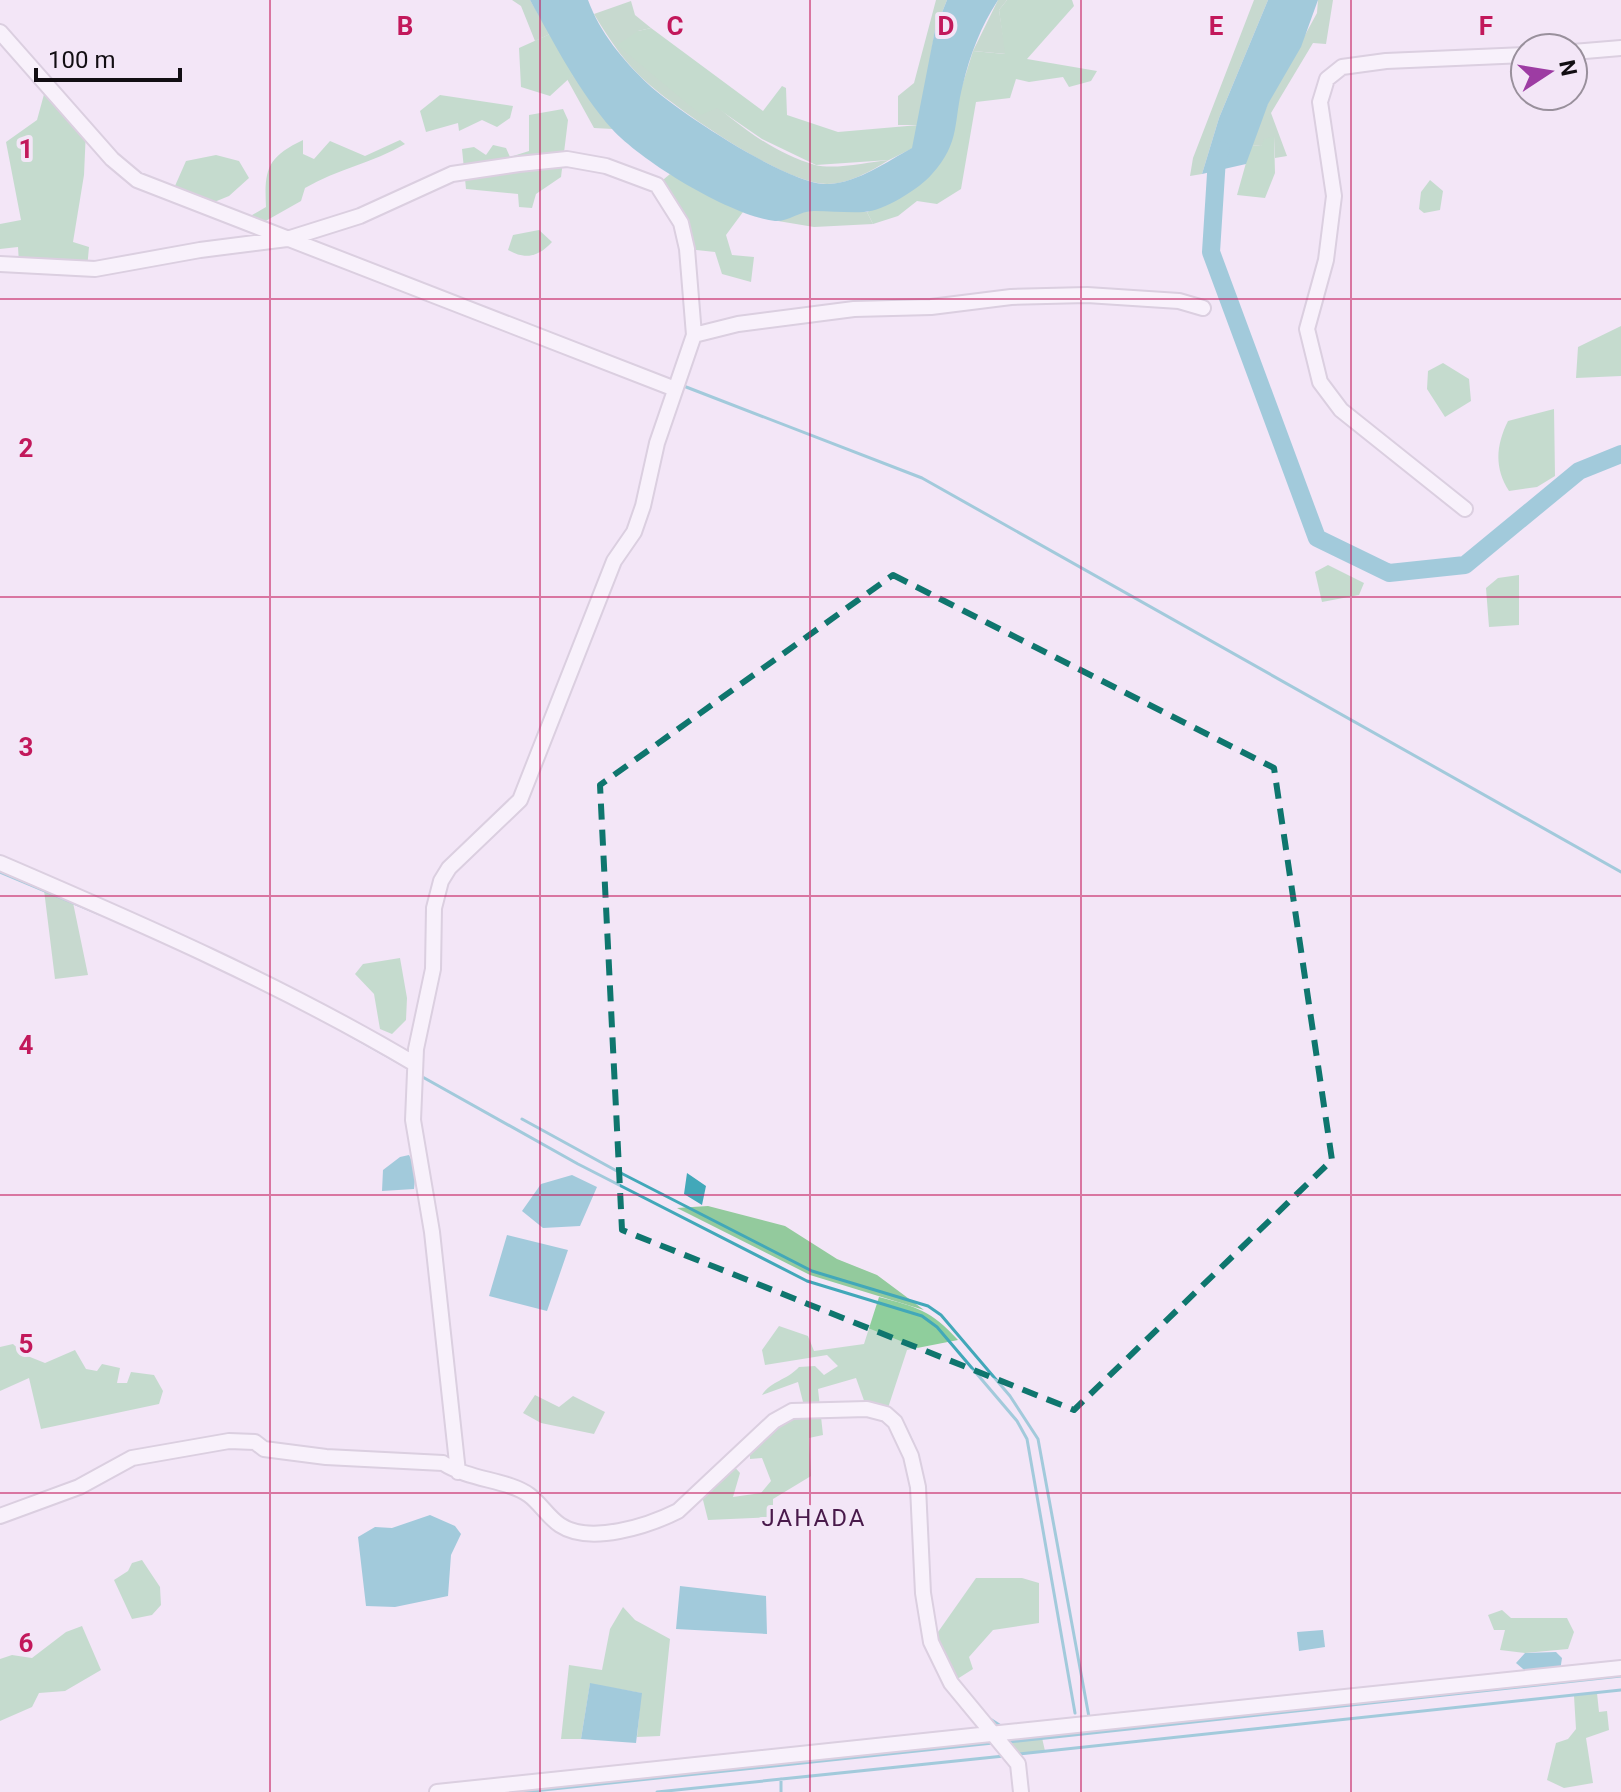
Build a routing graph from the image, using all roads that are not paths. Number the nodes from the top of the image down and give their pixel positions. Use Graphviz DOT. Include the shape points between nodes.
graph roads {
  1 [pos="0,32"];
  2 [pos="1621,48"];
  3 [pos="1589,51"];
  4 [pos="1509,56"];
  5 [pos="287,239"];
  6 [pos="0,264"];
  7 [pos="1203,308"];
  8 [pos="694,335"];
  9 [pos="675,389"];
  10 [pos="1465,509"];
  11 [pos="0,863"];
  12 [pos="415,1064"];
  13 [pos="458,1472"];
  14 [pos="0,1516"];
  15 [pos="1621,1668"];
  16 [pos="998,1736"];
  17 [pos="437,1792"];
  18 [pos="1021,1792"];
  1 -- 5 [label="street" via="112,159 137,180"];
  2 -- 3 [label="street"];
  4 -- 10 [label="street" via="1342,67 1327,79 1320,102 1334,196 1326,260 1307,329 1320,382 1341,410"];
  5 -- 6 [label="street" via="95,269"];
  5 -- 8 [label="street" via="360,216 452,174 567,159 606,166 657,185 681,223"];
  5 -- 9 [label="street"];
  7 -- 8 [label="street" via="1179,301 1087,295 1011,297 854,309"];
  8 -- 9 [label="street"];
  9 -- 12 [label="street" via="634,532 614,561 520,800 441,881 434,908 433,969"];
  11 -- 12 [label="street" via="201,951 336,1017"];
  12 -- 13 [label="street" via="413,1120 432,1232"];
  13 -- 14 [label="street" via="443,1463 326,1457 229,1441 132,1458 79,1487"];
  13 -- 16 [label="street" via="529,1494 572,1531 623,1529 678,1511 774,1421 792,1411 867,1409 886,1414 901,1433 918,1487 931,1642 951,1683"];
  15 -- 16 [label="street"];
  16 -- 17 [label="street"];
  16 -- 18 [label="street" via="1018,1764"];
}
